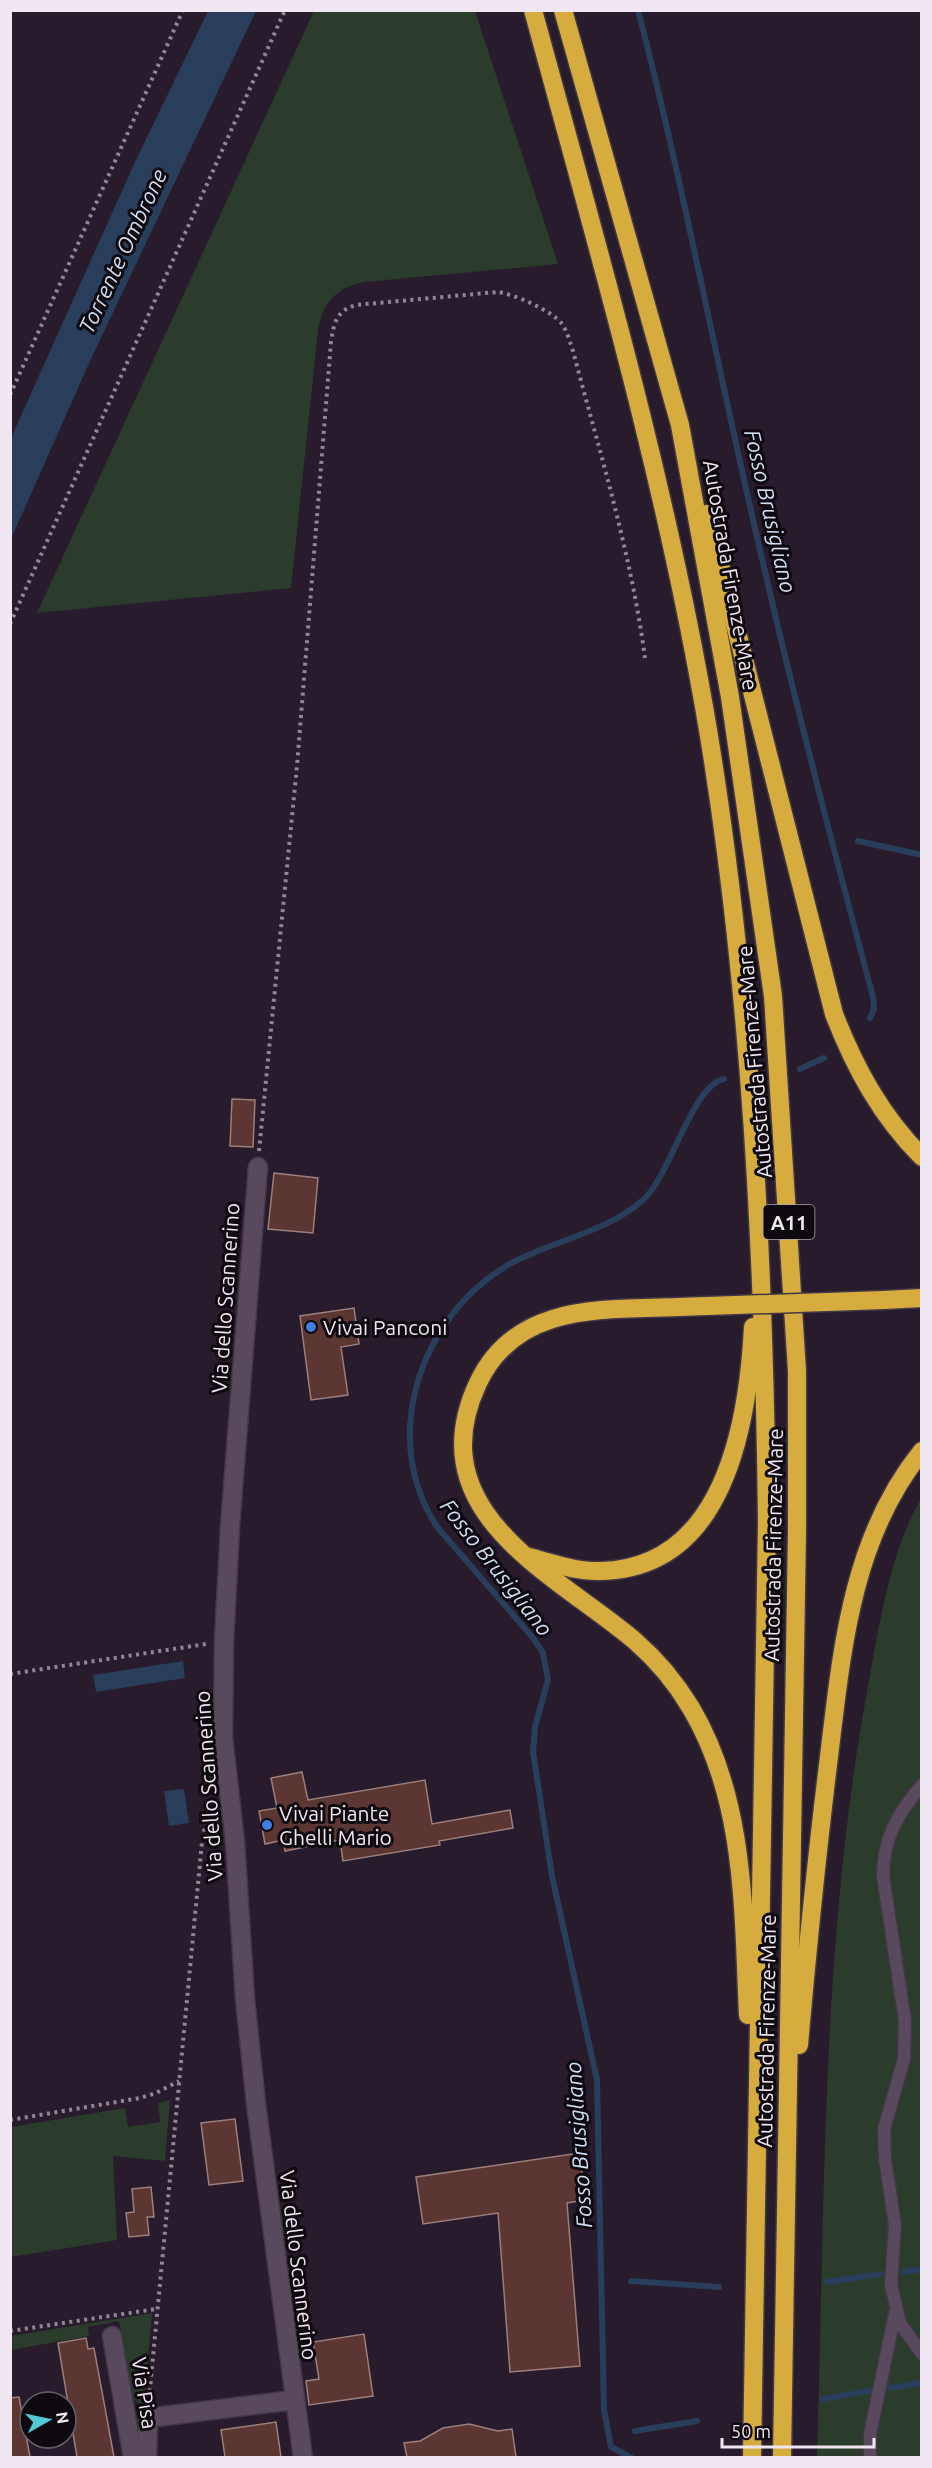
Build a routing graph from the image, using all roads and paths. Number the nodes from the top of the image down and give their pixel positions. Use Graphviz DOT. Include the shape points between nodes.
graph roads {
  1 [pos="183,10"];
  2 [pos="285,10"];
  3 [pos="533,10"];
  4 [pos="563,10"];
  5 [pos="10,395"];
  6 [pos="680,425"];
  7 [pos="10,624"];
  8 [pos="645,658"];
  9 [pos="921,1157"];
  10 [pos="258,1167"];
  11 [pos="758,1232"];
  12 [pos="921,1298"];
  13 [pos="921,1451"];
  14 [pos="523,1556"];
  15 [pos="224,1642"];
  16 [pos="10,1674"];
  17 [pos="921,1785"];
  18 [pos="210,1795"];
  19 [pos="179,2081"];
  20 [pos="10,2120"];
  21 [pos="786,2202"];
  22 [pos="756,2203"];
  23 [pos="156,2309"];
  24 [pos="895,2313"];
  25 [pos="10,2331"];
  26 [pos="112,2336"];
  27 [pos="921,2354"];
  28 [pos="294,2400"];
  29 [pos="148,2418"];
  30 [pos="133,2457"];
  31 [pos="147,2457"];
  32 [pos="303,2457"];
  33 [pos="752,2457"];
  34 [pos="782,2457"];
  35 [pos="870,2457"];
  1 -- 5 [label="path"];
  2 -- 7 [label="path"];
  3 -- 11 [label="highway, Autostrada Firenze-Mare / A11" via="634,379 698,673 729,889 745,1037"];
  4 -- 6 [label="highway, Autostrada Firenze-Mare / A11"];
  6 -- 9 [label="highway" via="722,566 834,1014 872,1094"];
  6 -- 21 [label="highway, Autostrada Firenze-Mare / A11" via="730,697 763,906 788,1207 797,1371 797,1530"];
  8 -- 10 [label="path" via="627,551 573,351 556,317 504,292 356,305 338,314 330,342 297,766"];
  10 -- 15 [label="street, Via dello Scannerino"];
  11 -- 14 [label="highway" via="749,1378 741,1432 720,1489 700,1519 664,1553 630,1568 600,1572"];
  11 -- 22 [label="highway, Autostrada Firenze-Mare / A11" via="766,1375 767,1522"];
  12 -- 14 [label="highway, bridge" via="584,1311 555,1317 516,1337 480,1378 463,1436 467,1475 486,1516"];
  13 -- 21 [label="highway" via="892,1494 866,1551 845,1639 810,1924"];
  14 -- 22 [label="highway" via="621,1629 656,1662 691,1707 717,1765 735,1827 743,1893"];
  15 -- 16 [label="path"];
  15 -- 28 [label="street, Via dello Scannerino" via="223,1737 235,1842 245,1999"];
  17 -- 24 [label="lane" via="898,1815 883,1857 885,1899 905,2021 904,2059 884,2129 895,2225 891,2285"];
  18 -- 19 [label="path"];
  19 -- 20 [label="path" via="140,2098"];
  19 -- 23 [label="path"];
  21 -- 34 [label="highway, Autostrada Firenze-Mare / A11"];
  22 -- 33 [label="highway, Autostrada Firenze-Mare / A11"];
  23 -- 25 [label="path"];
  23 -- 29 [label="path"];
  24 -- 27 [label="lane"];
  24 -- 35 [label="lane" via="870,2434"];
  26 -- 30 [label="street, Via Pisa"];
  28 -- 29 [label="street"];
  28 -- 32 [label="street, Via dello Scannerino"];
  29 -- 31 [label="street, Via Pisa"];
}
